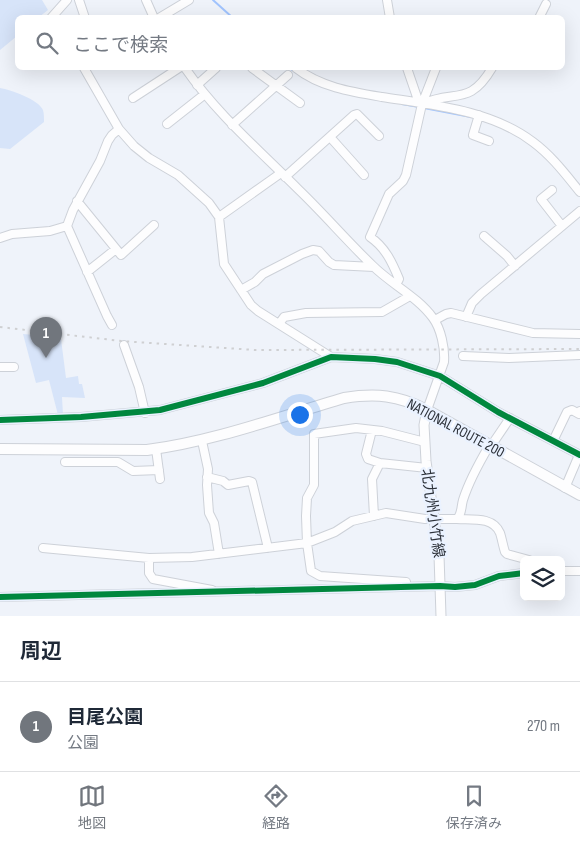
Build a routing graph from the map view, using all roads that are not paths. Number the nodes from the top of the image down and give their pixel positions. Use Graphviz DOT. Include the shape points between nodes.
graph roads {
  1 [pos="67,0"];
  2 [pos="79,0"];
  3 [pos="146,0"];
  4 [pos="189,0"];
  5 [pos="387,0"];
  6 [pos="546,4"];
  7 [pos="53,15"];
  8 [pos="84,15"];
  9 [pos="153,15"];
  10 [pos="163,15"];
  11 [pos="390,15"];
  12 [pos="540,15"];
  13 [pos="85,70"];
  14 [pos="176,70"];
  15 [pos="186,70"];
  16 [pos="214,70"];
  17 [pos="255,70"];
  18 [pos="300,70"];
  19 [pos="408,70"];
  20 [pos="435,70"];
  21 [pos="491,70"];
  22 [pos="288,75"];
  23 [pos="197,85"];
  24 [pos="276,86"];
  25 [pos="205,94"];
  26 [pos="133,98"];
  27 [pos="300,103"];
  28 [pos="421,104"];
  29 [pos="479,115"];
  30 [pos="167,124"];
  31 [pos="232,125"];
  32 [pos="119,129"];
  33 [pos="379,136"];
  34 [pos="330,137"];
  35 [pos="489,141"];
  36 [pos="283,175"];
  37 [pos="364,175"];
  38 [pos="552,190"];
  39 [pos="580,192"];
  40 [pos="77,201"];
  41 [pos="580,211"];
  42 [pos="219,216"];
  43 [pos="67,226"];
  44 [pos="154,226"];
  45 [pos="562,226"];
  46 [pos="484,236"];
  47 [pos="0,238"];
  48 [pos="116,249"];
  49 [pos="515,266"];
  50 [pos="374,267"];
  51 [pos="87,272"];
  52 [pos="396,285"];
  53 [pos="241,290"];
  54 [pos="410,296"];
  55 [pos="466,317"];
  56 [pos="435,320"];
  57 [pos="279,324"];
  58 [pos="112,325"];
  59 [pos="580,334"];
  60 [pos="124,346"];
  61 [pos="463,356"];
  62 [pos="580,356"];
  63 [pos="331,357"];
  64 [pos="0,367"];
  65 [pos="14,367"];
  66 [pos="440,376"];
  67 [pos="427,410"];
  68 [pos="580,411"];
  69 [pos="145,412"];
  70 [pos="510,418"];
  71 [pos="0,420"];
  72 [pos="372,430"];
  73 [pos="202,441"];
  74 [pos="553,441"];
  75 [pos="425,442"];
  76 [pos="490,446"];
  77 [pos="0,449"];
  78 [pos="156,449"];
  79 [pos="580,455"];
  80 [pos="65,462"];
  81 [pos="380,463"];
  82 [pos="427,468"];
  83 [pos="159,470"];
  84 [pos="207,476"];
  85 [pos="160,479"];
  86 [pos="565,488"];
  87 [pos="580,495"];
  88 [pos="374,516"];
  89 [pos="434,518"];
  90 [pos="457,519"];
  91 [pos="307,543"];
  92 [pos="43,548"];
  93 [pos="268,548"];
  94 [pos="219,554"];
  95 [pos="149,558"];
  96 [pos="520,558"];
  97 [pos="565,571"];
  98 [pos="580,571"];
  99 [pos="520,573"];
  100 [pos="439,587"];
  101 [pos="219,592"];
  102 [pos="0,597"];
  103 [pos="441,616"];
  1 -- 7 [label="street"];
  2 -- 8 [label="street"];
  3 -- 9 [label="street"];
  4 -- 10 [label="street"];
  5 -- 11 [label="street"];
  6 -- 12 [label="street"];
  13 -- 32 [label="street"];
  14 -- 26 [label="street"];
  15 -- 23 [label="street"];
  16 -- 23 [label="street"];
  17 -- 24 [label="street"];
  18 -- 28 [label="street" via="342,90"];
  19 -- 28 [label="street"];
  20 -- 28 [label="street"];
  21 -- 28 [label="street" via="483,83 472,91"];
  22 -- 24 [label="street"];
  23 -- 25 [label="street"];
  24 -- 27 [label="street"];
  24 -- 31 [label="street"];
  25 -- 30 [label="street"];
  25 -- 31 [label="street"];
  28 -- 29 [label="street"];
  28 -- 52 [label="street" via="406,175 389,194 370,237 382,247 394,266 399,279"];
  29 -- 35 [label="street" via="473,135"];
  29 -- 39 [label="street" via="504,124 534,142"];
  31 -- 36 [label="street"];
  32 -- 40 [label="street" via="108,141"];
  32 -- 42 [label="street" via="138,150 178,175"];
  33 -- 34 [label="street" via="357,114"];
  34 -- 36 [label="street"];
  34 -- 37 [label="street"];
  36 -- 42 [label="street"];
  36 -- 50 [label="street"];
  38 -- 45 [label="street" via="541,200"];
  40 -- 43 [label="street"];
  40 -- 48 [label="street"];
  41 -- 45 [label="street"];
  42 -- 53 [label="street" via="224,264"];
  43 -- 47 [label="street" via="50,232 12,234"];
  43 -- 51 [label="street"];
  44 -- 48 [label="street" via="121,255"];
  45 -- 49 [label="street"];
  46 -- 49 [label="street"];
  48 -- 51 [label="street"];
  49 -- 55 [label="street" via="472,303"];
  50 -- 52 [label="street"];
  50 -- 53 [label="street" via="334,265 319,251 312,250 263,274"];
  51 -- 58 [label="street"];
  52 -- 54 [label="street"];
  53 -- 57 [label="street" via="254,308"];
  54 -- 56 [label="street"];
  54 -- 57 [label="street" via="382,312 306,312 284,317"];
  55 -- 56 [label="street" via="451,313"];
  55 -- 59 [label="street" via="533,333"];
  56 -- 66 [label="street" via="444,355"];
  57 -- 63 [label="street"];
  60 -- 69 [label="street"];
  61 -- 62 [label="street"];
  63 -- 66 [label="street" via="397,362"];
  63 -- 69 [label="street" via="216,397"];
  64 -- 65 [label="street"];
  66 -- 67 [label="street"];
  66 -- 70 [label="street"];
  67 -- 73 [label="highway, NATIONAL ROUTE 200" via="410,401 364,395 344,398"];
  67 -- 75 [label="main road, 北九州小竹線"];
  67 -- 76 [label="highway, NATIONAL ROUTE 200"];
  68 -- 74 [label="street" via="579,414 572,410 568,412"];
  69 -- 71 [label="street"];
  70 -- 74 [label="street"];
  70 -- 76 [label="street"];
  72 -- 75 [label="street"];
  72 -- 81 [label="street" via="366,454 368,459"];
  72 -- 91 [label="street" via="356,428 314,434 314,484 307,498"];
  73 -- 78 [label="highway, NATIONAL ROUTE 200"];
  73 -- 84 [label="street"];
  74 -- 79 [label="street"];
  75 -- 82 [label="main road, 北九州小竹線"];
  76 -- 86 [label="highway, NATIONAL ROUTE 200"];
  76 -- 90 [label="street" via="468,487"];
  77 -- 78 [label="highway, NATIONAL ROUTE 200"];
  78 -- 83 [label="street"];
  79 -- 86 [label="street"];
  80 -- 83 [label="street" via="118,462 133,470"];
  81 -- 82 [label="street"];
  81 -- 88 [label="street" via="372,478"];
  82 -- 89 [label="main road, 北九州小竹線"];
  83 -- 85 [label="street"];
  84 -- 93 [label="street" via="228,485 252,482"];
  84 -- 94 [label="street" via="209,513"];
  86 -- 87 [label="highway, NATIONAL ROUTE 200"];
  88 -- 89 [label="street" via="390,513"];
  88 -- 91 [label="street" via="352,521"];
  89 -- 90 [label="street"];
  89 -- 100 [label="main road, 北九州小竹線"];
  90 -- 96 [label="street" via="492,523 499,530 505,552"];
  91 -- 93 [label="street"];
  91 -- 100 [label="street" via="311,570 320,576"];
  92 -- 95 [label="street"];
  93 -- 94 [label="street"];
  94 -- 95 [label="street"];
  95 -- 101 [label="street" via="149,573 153,579"];
  97 -- 98 [label="street"];
  99 -- 100 [label="street" via="499,576 475,585"];
  100 -- 101 [label="street"];
  100 -- 103 [label="main road, 北九州小竹線"];
  101 -- 102 [label="street"];
}
